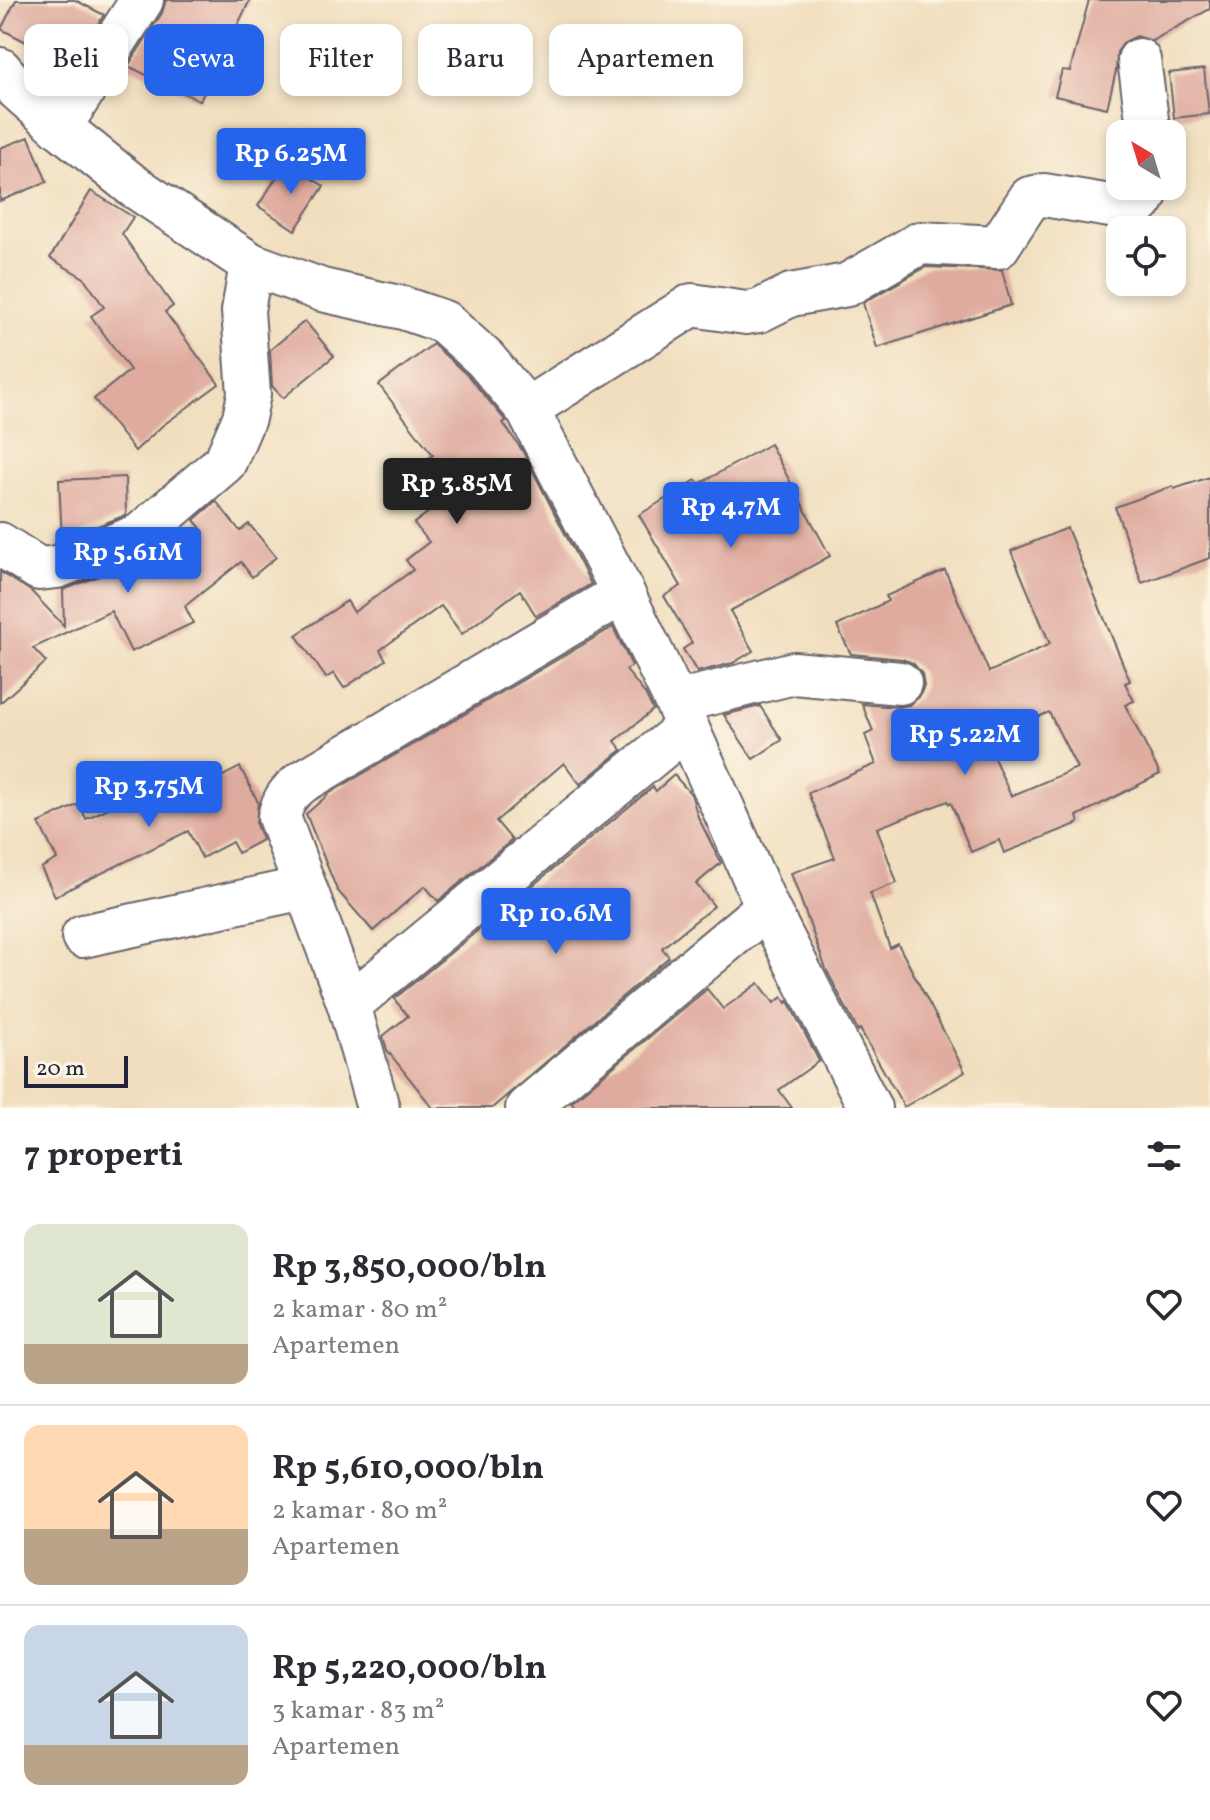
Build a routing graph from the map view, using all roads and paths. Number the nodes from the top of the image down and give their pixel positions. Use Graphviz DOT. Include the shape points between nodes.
graph roads {
  1 [pos="142,0"];
  2 [pos="1139,60"];
  3 [pos="0,69"];
  4 [pos="1147,120"];
  5 [pos="60,127"];
  6 [pos="1142,200"];
  7 [pos="251,264"];
  8 [pos="527,409"];
  9 [pos="0,544"];
  10 [pos="623,593"];
  11 [pos="900,683"];
  12 [pos="681,715"];
  13 [pos="304,888"];
  14 [pos="767,907"];
  15 [pos="83,936"];
  16 [pos="349,1005"];
  17 [pos="858,1102"];
  18 [pos="378,1108"];
  19 [pos="527,1108"];
  1 -- 5 [label="street"];
  2 -- 4 [label="street"];
  3 -- 5 [label="street"];
  5 -- 7 [label="street" via="132,185"];
  6 -- 8 [label="street" via="1128,209 1044,195 1030,198 998,247 920,243 847,285 791,295 759,311 692,305"];
  7 -- 8 [label="street" via="322,290 444,322 485,359"];
  7 -- 9 [label="street" via="243,311 249,394 225,462 140,535 57,567 39,569"];
  8 -- 10 [label="street"];
  10 -- 12 [label="street"];
  10 -- 13 [label="street" via="288,793 279,817"];
  11 -- 12 [label="street" via="794,673"];
  12 -- 14 [label="street"];
  12 -- 16 [label="street"];
  13 -- 15 [label="street"];
  13 -- 16 [label="street"];
  14 -- 17 [label="street"];
  14 -- 19 [label="street"];
  16 -- 18 [label="street"];
}
